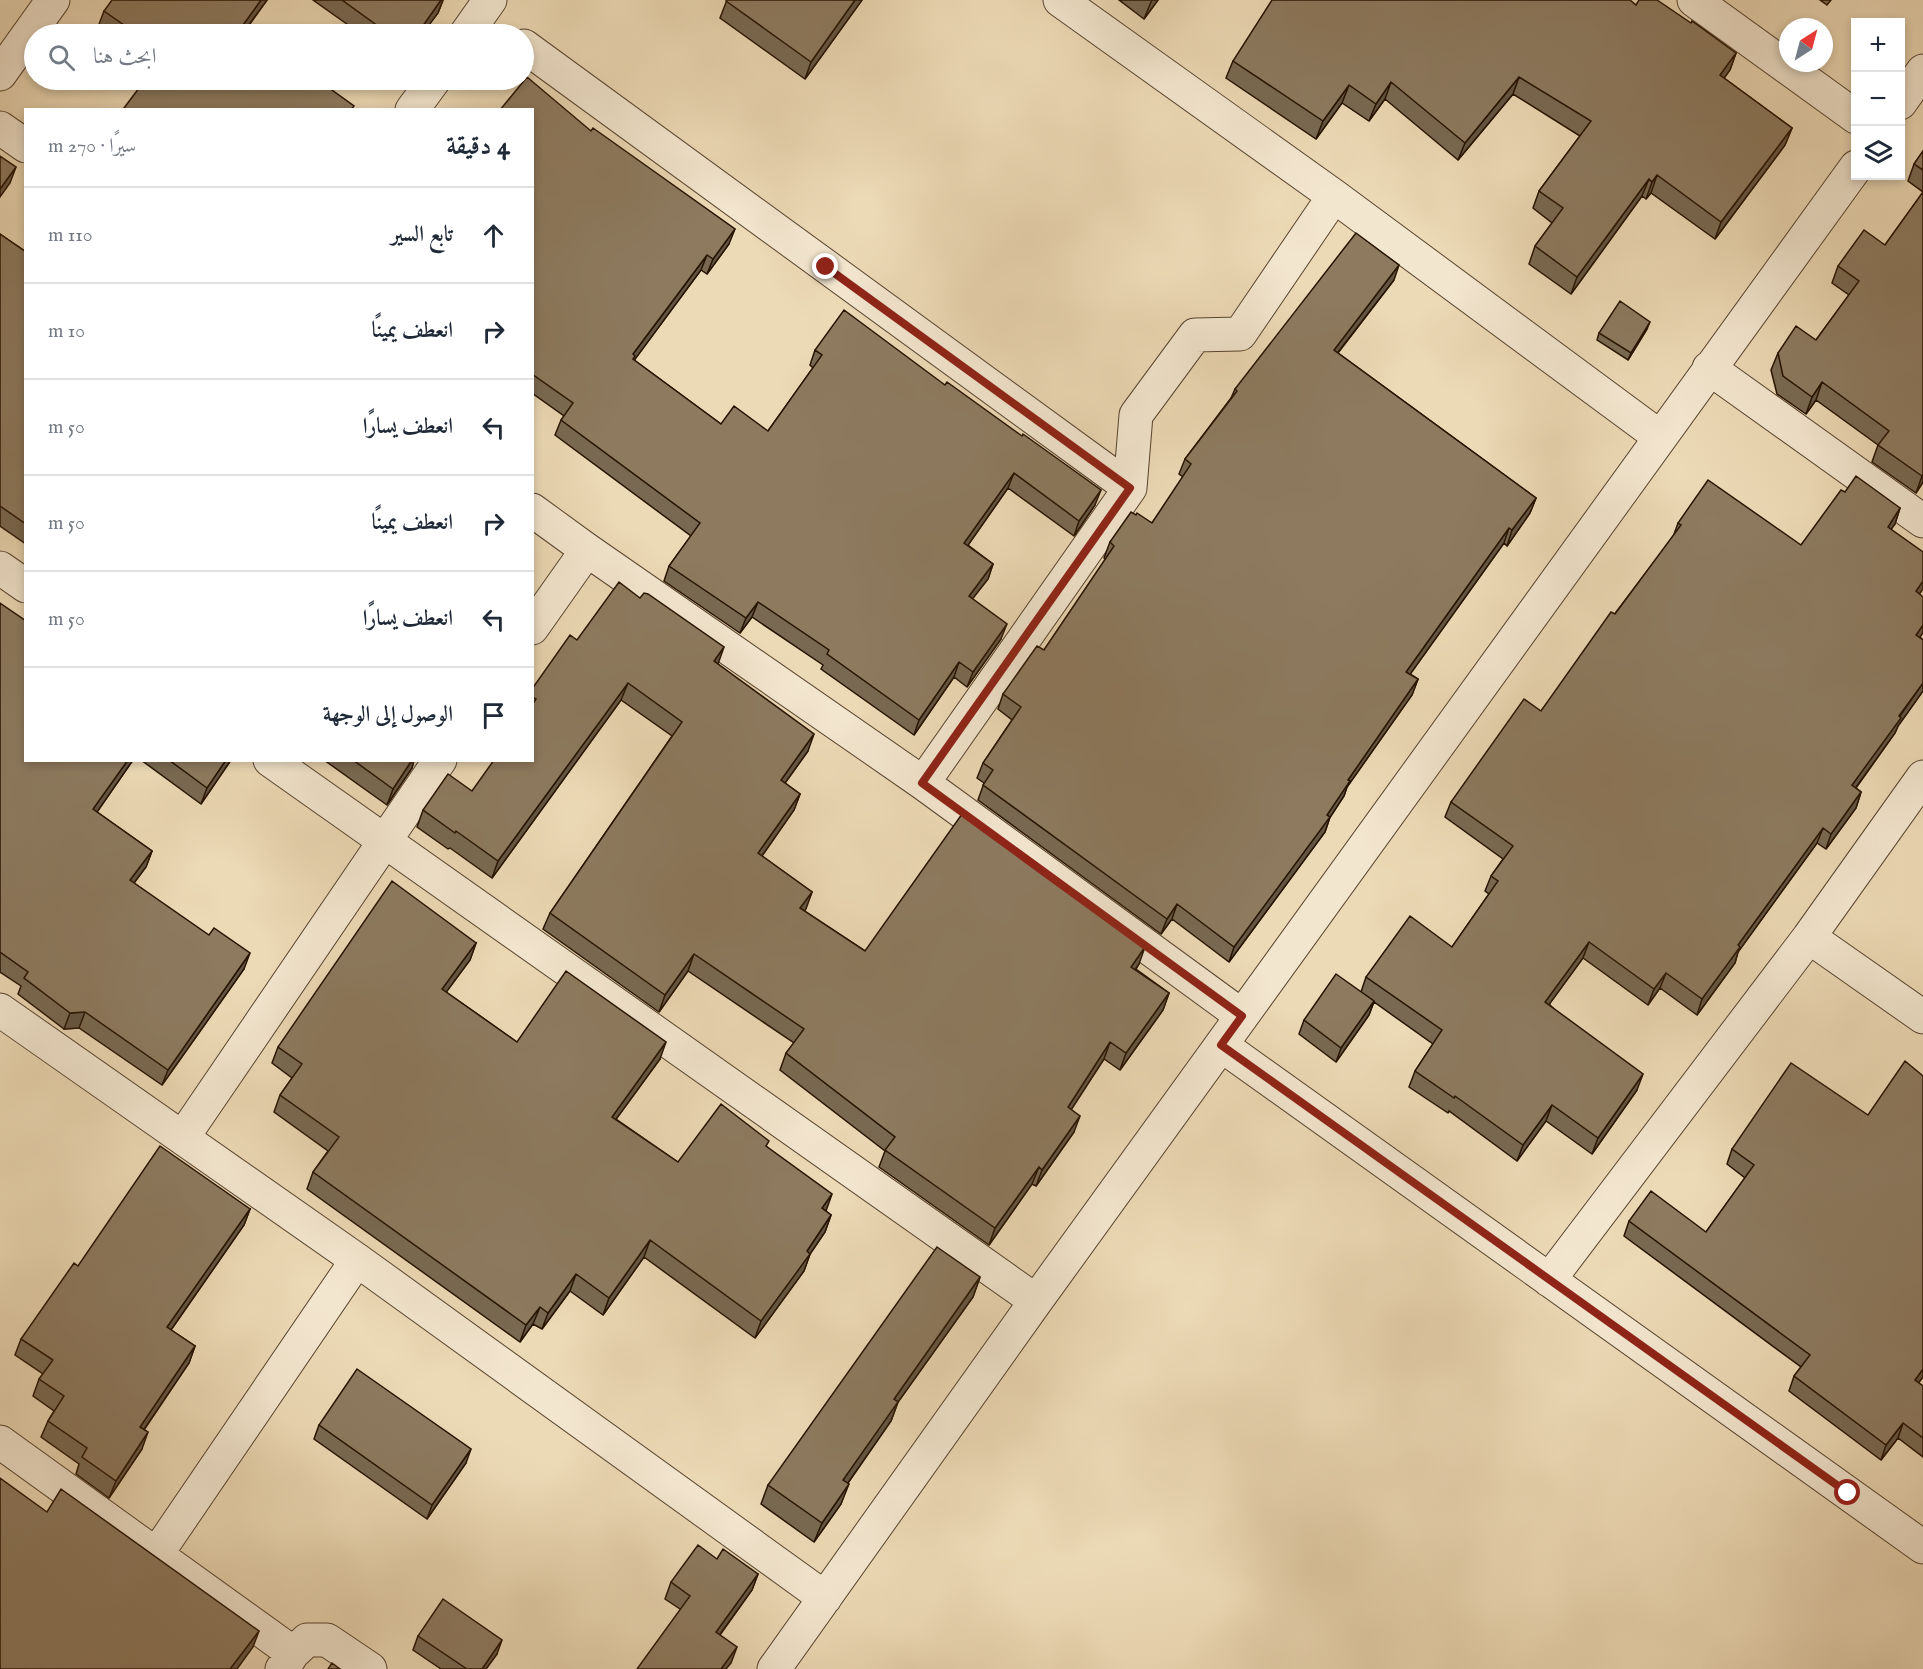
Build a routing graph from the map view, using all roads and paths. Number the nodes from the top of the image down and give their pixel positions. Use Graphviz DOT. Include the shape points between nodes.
graph roads {
  1 [pos="53,0"];
  2 [pos="1059,0"];
  3 [pos="1694,0"];
  4 [pos="36,24"];
  5 [pos="24,40"];
  6 [pos="534,53"];
  7 [pos="0,74"];
  8 [pos="427,90"];
  9 [pos="413,108"];
  10 [pos="1851,113"];
  11 [pos="0,128"];
  12 [pos="24,145"];
  13 [pos="1851,173"];
  14 [pos="1334,196"];
  15 [pos="1709,368"];
  16 [pos="1660,437"];
  17 [pos="1130,488"];
  18 [pos="534,511"];
  19 [pos="1923,521"];
  20 [pos="587,550"];
  21 [pos="0,568"];
  22 [pos="24,585"];
  23 [pos="534,625"];
  24 [pos="273,762"];
  25 [pos="439,762"];
  26 [pos="1923,777"];
  27 [pos="922,783"];
  28 [pos="384,842"];
  29 [pos="1809,937"];
  30 [pos="0,1010"];
  31 [pos="1242,1016"];
  32 [pos="1923,1017"];
  33 [pos="1221,1045"];
  34 [pos="183,1137"];
  35 [pos="357,1260"];
  36 [pos="1549,1280"];
  37 [pos="1036,1301"];
  38 [pos="0,1442"];
  39 [pos="1923,1547"];
  40 [pos="156,1555"];
  41 [pos="825,1598"];
  42 [pos="288,1661"];
  43 [pos="370,1669"];
  44 [pos="774,1669"];
  1 -- 4 [label="street"];
  2 -- 14 [label="street"];
  3 -- 10 [label="street"];
  5 -- 7 [label="street"];
  6 -- 17 [label="street"];
  8 -- 9 [label="street"];
  11 -- 12 [label="street"];
  13 -- 15 [label="street"];
  14 -- 16 [label="street"];
  14 -- 17 [label="street" via="1240,334 1195,335 1136,416"];
  15 -- 16 [label="street"];
  15 -- 19 [label="street"];
  16 -- 31 [label="street"];
  17 -- 27 [label="street"];
  18 -- 20 [label="street"];
  20 -- 23 [label="street"];
  20 -- 27 [label="street"];
  21 -- 22 [label="street"];
  24 -- 28 [label="street"];
  25 -- 28 [label="street"];
  26 -- 29 [label="street"];
  27 -- 31 [label="street"];
  28 -- 34 [label="street"];
  28 -- 37 [label="street"];
  29 -- 32 [label="street"];
  29 -- 36 [label="street"];
  30 -- 34 [label="street"];
  31 -- 33 [label="street"];
  33 -- 36 [label="street"];
  33 -- 37 [label="street"];
  34 -- 35 [label="street"];
  35 -- 40 [label="street"];
  35 -- 41 [label="street"];
  36 -- 39 [label="street"];
  37 -- 41 [label="street"];
  38 -- 40 [label="street"];
  40 -- 42 [label="street"];
  41 -- 44 [label="street"];
  42 -- 43 [label="street" via="307,1640 327,1640"];
}
